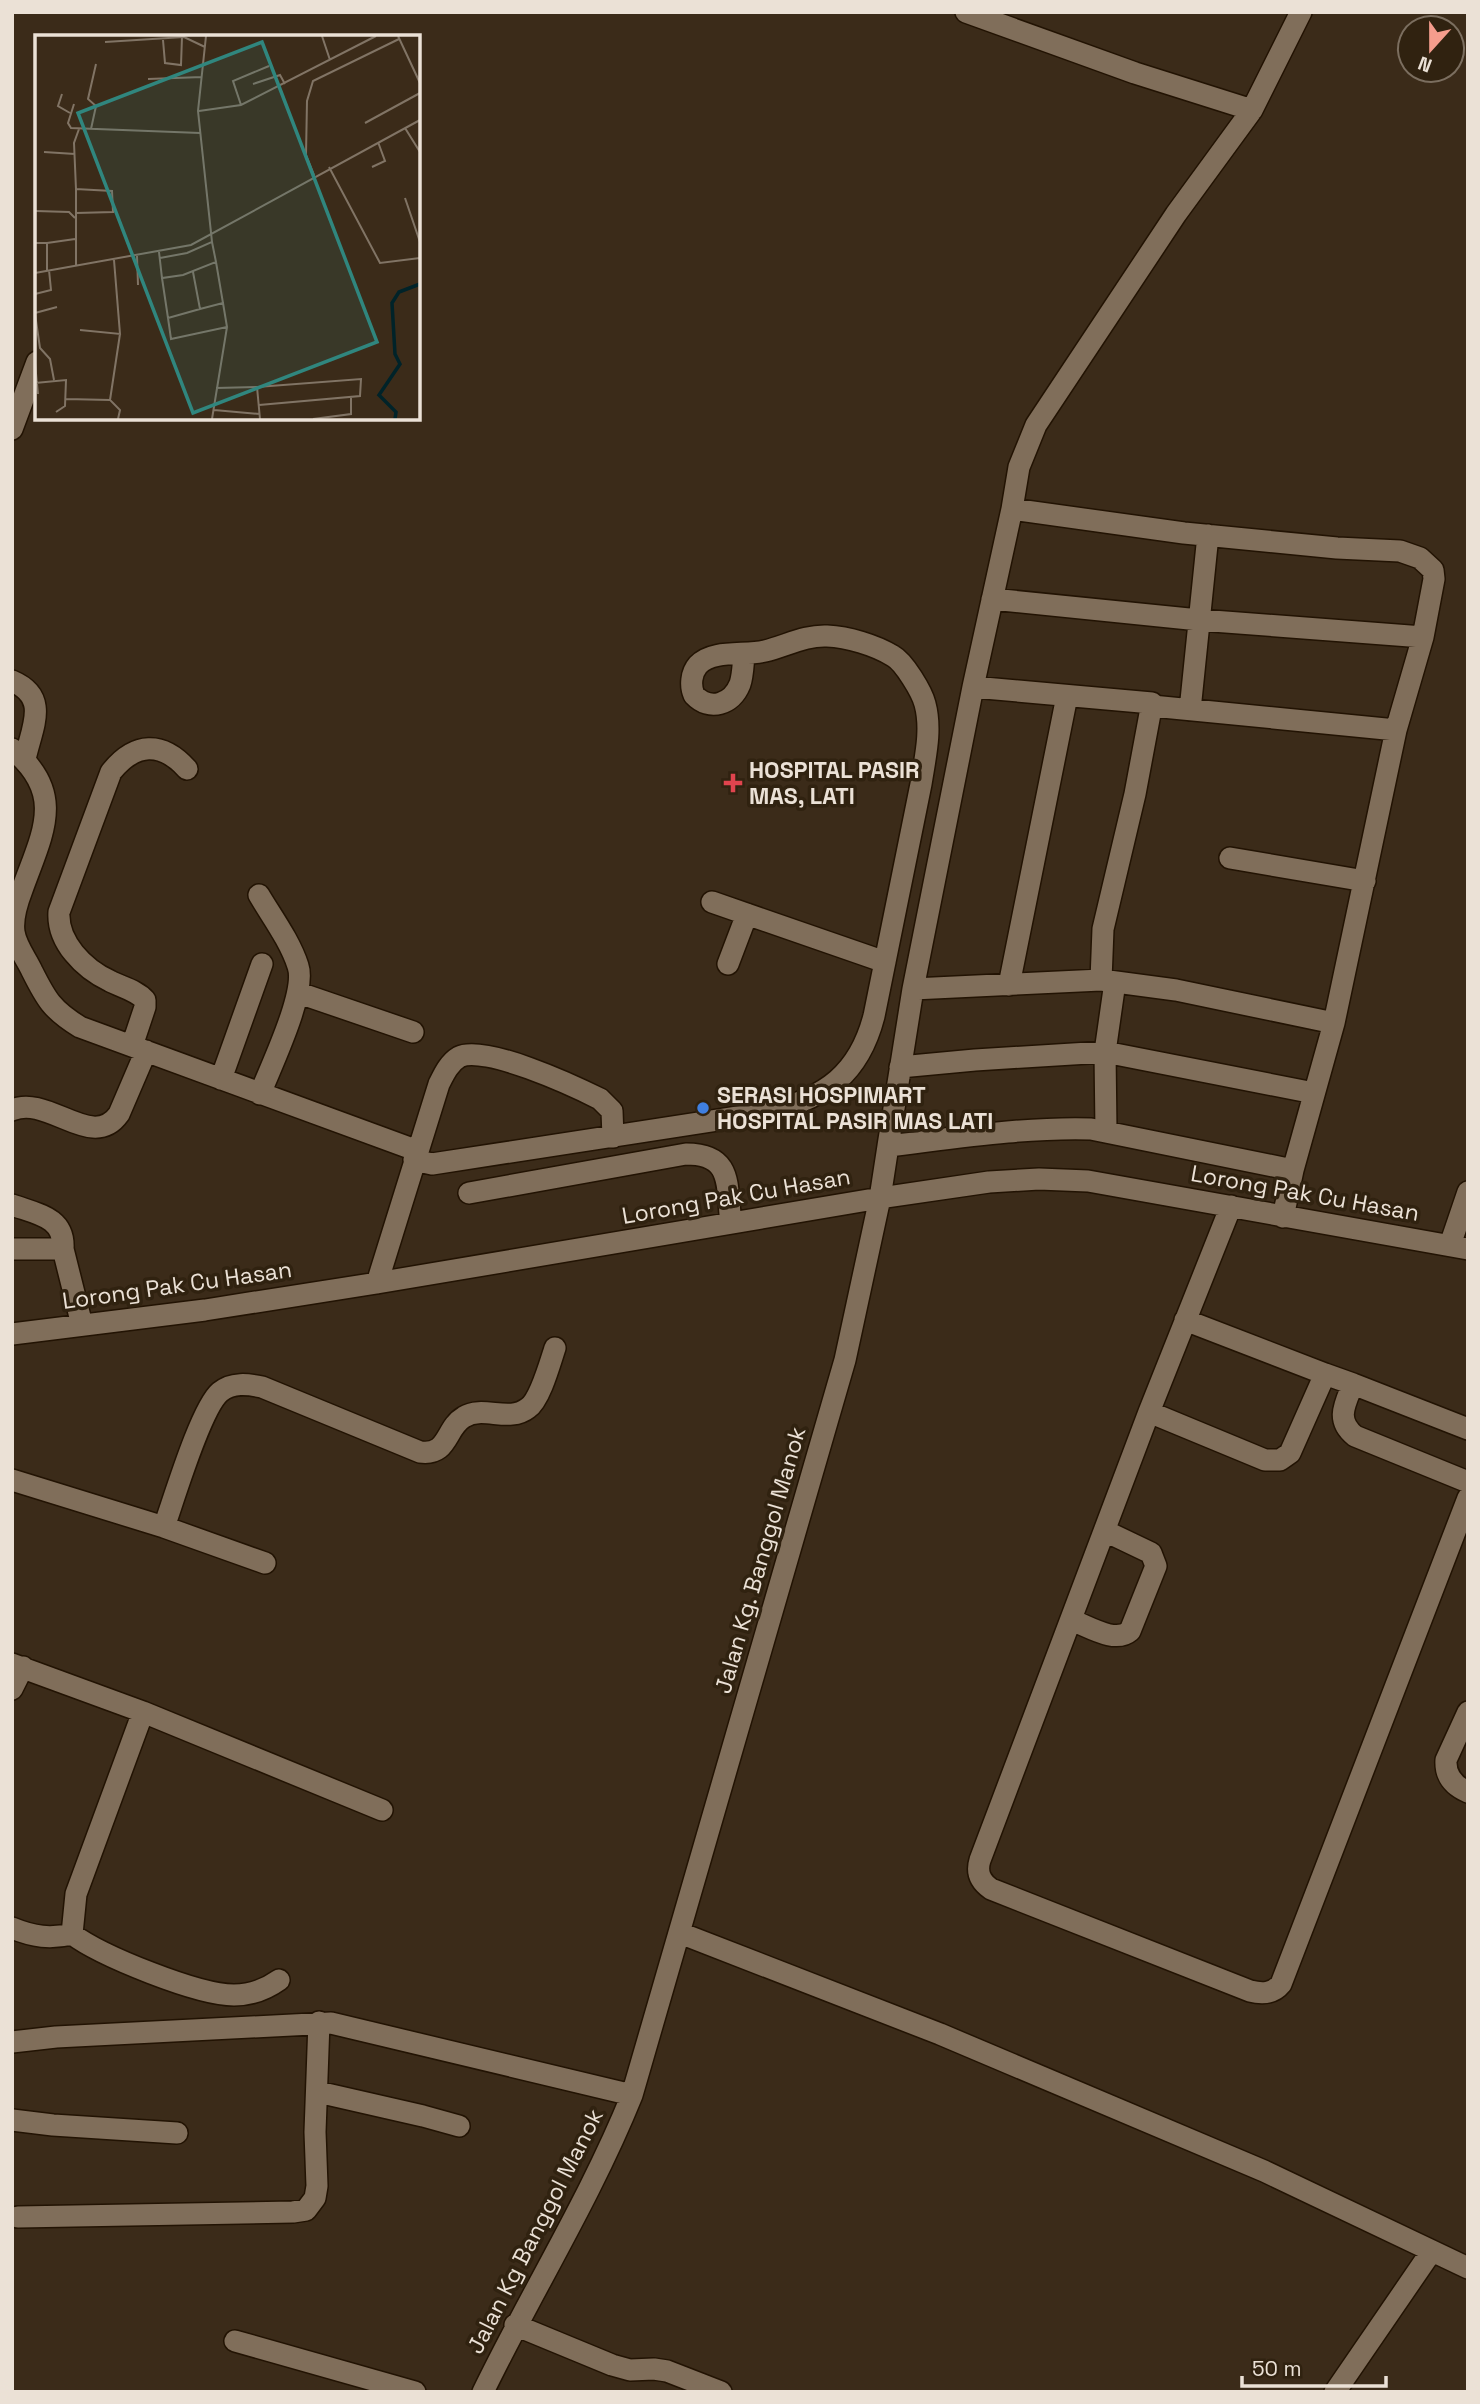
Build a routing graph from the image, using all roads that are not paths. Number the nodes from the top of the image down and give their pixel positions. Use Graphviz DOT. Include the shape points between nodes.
graph roads {
  1 [pos="966,12"];
  2 [pos="1301,12"];
  3 [pos="1252,110"];
  4 [pos="35,367"];
  5 [pos="12,429"];
  6 [pos="1012,509"];
  7 [pos="1208,535"];
  8 [pos="992,599"];
  9 [pos="1199,620"];
  10 [pos="1423,636"];
  11 [pos="744,655"];
  12 [pos="12,681"];
  13 [pos="973,687"];
  14 [pos="1067,696"];
  15 [pos="1152,706"];
  16 [pos="1190,710"];
  17 [pos="1396,730"];
  18 [pos="18,754"];
  19 [pos="187,769"];
  20 [pos="1230,858"];
  21 [pos="1365,881"];
  22 [pos="259,895"];
  23 [pos="712,902"];
  24 [pos="747,914"];
  25 [pos="885,962"];
  26 [pos="262,964"];
  27 [pos="728,964"];
  28 [pos="1108,981"];
  29 [pos="1009,985"];
  30 [pos="913,989"];
  31 [pos="299,993"];
  32 [pos="1334,1023"];
  33 [pos="413,1032"];
  34 [pos="139,1049"];
  35 [pos="1105,1052"];
  36 [pos="900,1067"];
  37 [pos="221,1079"];
  38 [pos="1314,1093"];
  39 [pos="261,1094"];
  40 [pos="12,1110"];
  41 [pos="1106,1131"];
  42 [pos="613,1137"];
  43 [pos="888,1146"];
  44 [pos="416,1155"];
  45 [pos="1293,1170"];
  46 [pos="1468,1192"];
  47 [pos="469,1193"];
  48 [pos="880,1198"];
  49 [pos="12,1205"];
  50 [pos="1231,1206"];
  51 [pos="1283,1217"];
  52 [pos="732,1223"];
  53 [pos="1459,1247"];
  54 [pos="12,1249"];
  55 [pos="63,1249"];
  56 [pos="377,1283"];
  57 [pos="1185,1320"];
  58 [pos="82,1325"];
  59 [pos="12,1334"];
  60 [pos="555,1348"];
  61 [pos="1325,1374"];
  62 [pos="1353,1384"];
  63 [pos="1149,1412"];
  64 [pos="1468,1430"];
  65 [pos="12,1480"];
  66 [pos="1468,1482"];
  67 [pos="1468,1498"];
  68 [pos="164,1527"];
  69 [pos="1105,1531"];
  70 [pos="265,1563"];
  71 [pos="1071,1620"];
  72 [pos="18,1666"];
  73 [pos="12,1689"];
  74 [pos="143,1712"];
  75 [pos="1468,1712"];
  76 [pos="1468,1792"];
  77 [pos="383,1810"];
  78 [pos="12,1928"];
  79 [pos="680,1933"];
  80 [pos="72,1934"];
  81 [pos="279,1980"];
  82 [pos="319,2022"];
  83 [pos="12,2042"];
  84 [pos="318,2092"];
  85 [pos="632,2095"];
  86 [pos="12,2120"];
  87 [pos="459,2126"];
  88 [pos="177,2133"];
  89 [pos="18,2217"];
  90 [pos="1431,2252"];
  91 [pos="1468,2268"];
  92 [pos="515,2325"];
  93 [pos="235,2342"];
  94 [pos="415,2392"];
  95 [pos="483,2392"];
  96 [pos="720,2392"];
  97 [pos="1335,2392"];
  1 -- 3 [label="street"];
  2 -- 3 [label="street, Jalan Kg. Banggol Manok"];
  3 -- 6 [label="street, Jalan Kg. Banggol Manok" via="1176,214 1037,425 1019,467"];
  4 -- 5 [label="street"];
  6 -- 7 [label="street"];
  6 -- 8 [label="street, Jalan Kg. Banggol Manok"];
  7 -- 9 [label="street"];
  7 -- 10 [label="street" via="1400,551 1420,558 1433,570 1434,579"];
  8 -- 9 [label="street"];
  8 -- 13 [label="street, Jalan Kg. Banggol Manok"];
  9 -- 10 [label="street"];
  9 -- 16 [label="street"];
  10 -- 17 [label="street"];
  11 -- 25 [label="street" via="826,636 850,640 896,657 919,687 928,725 927,749"];
  12 -- 18 [label="street" via="28,689 35,700 35,715"];
  13 -- 14 [label="street"];
  13 -- 30 [label="street, Jalan Kg. Banggol Manok"];
  14 -- 15 [label="street"];
  14 -- 29 [label="street"];
  15 -- 16 [label="street"];
  15 -- 28 [label="street" via="1104,929"];
  16 -- 17 [label="street"];
  17 -- 21 [label="street"];
  18 -- 34 [label="street" via="44,788 45,814 17,902 17,943 57,1011 80,1027"];
  19 -- 34 [label="street" via="163,749 122,757 111,772 59,912 61,933 83,962 145,1000"];
  20 -- 21 [label="street"];
  21 -- 32 [label="street"];
  22 -- 31 [label="street" via="299,967"];
  23 -- 24 [label="street"];
  24 -- 25 [label="street"];
  24 -- 27 [label="street"];
  25 -- 42 [label="street" via="864,1048 848,1071 816,1095 796,1105 748,1116"];
  26 -- 37 [label="street"];
  28 -- 29 [label="street"];
  28 -- 32 [label="street" via="1176,990"];
  28 -- 35 [label="street"];
  29 -- 30 [label="street"];
  30 -- 36 [label="street, Jalan Kg. Banggol Manok"];
  31 -- 33 [label="street"];
  31 -- 39 [label="street"];
  32 -- 38 [label="street"];
  34 -- 37 [label="street"];
  34 -- 40 [label="street" via="119,1114 101,1128 35,1107"];
  35 -- 36 [label="street"];
  35 -- 38 [label="street"];
  35 -- 41 [label="street"];
  36 -- 43 [label="street, Jalan Kg. Banggol Manok"];
  37 -- 39 [label="street"];
  38 -- 45 [label="street"];
  39 -- 44 [label="street"];
  41 -- 43 [label="street" via="1067,1129"];
  41 -- 45 [label="street"];
  42 -- 44 [label="street" via="432,1164"];
  42 -- 44 [label="street" via="612,1111 600,1099 495,1056 470,1054 460,1057 439,1084"];
  43 -- 48 [label="street, Jalan Kg. Banggol Manok"];
  44 -- 56 [label="street"];
  45 -- 51 [label="street"];
  46 -- 53 [label="street"];
  47 -- 52 [label="street" via="686,1154 702,1155 722,1167"];
  48 -- 50 [label="street, Lorong Pak Cu Hasan" via="1039,1179 1088,1181"];
  48 -- 52 [label="street, Lorong Pak Cu Hasan"];
  48 -- 79 [label="street, Jalan Kg. Banggol Manok" via="845,1360"];
  49 -- 55 [label="street" via="55,1223 63,1235"];
  50 -- 51 [label="street, Lorong Pak Cu Hasan"];
  50 -- 57 [label="street"];
  51 -- 53 [label="street, Lorong Pak Cu Hasan"];
  52 -- 56 [label="street, Lorong Pak Cu Hasan"];
  54 -- 55 [label="street"];
  55 -- 58 [label="street"];
  56 -- 58 [label="street, Lorong Pak Cu Hasan"];
  57 -- 61 [label="street"];
  57 -- 63 [label="street"];
  58 -- 59 [label="street, Lorong Pak Cu Hasan"];
  60 -- 68 [label="street" via="527,1409 509,1415 476,1412 465,1416 432,1453 262,1387 227,1387 211,1403"];
  61 -- 62 [label="street"];
  61 -- 63 [label="street" via="1290,1453 1280,1460 1265,1460"];
  62 -- 64 [label="street"];
  62 -- 66 [label="street" via="1342,1415 1354,1436"];
  63 -- 69 [label="street"];
  65 -- 68 [label="street"];
  67 -- 71 [label="street" via="1281,1984 1268,1993 1250,1991 991,1889 982,1881 980,1860"];
  68 -- 70 [label="street"];
  69 -- 71 [label="street"];
  69 -- 71 [label="street" via="1151,1553 1156,1566 1124,1636 1115,1637"];
  72 -- 73 [label="street"];
  72 -- 74 [label="street"];
  74 -- 77 [label="street"];
  74 -- 80 [label="street" via="76,1894"];
  75 -- 76 [label="street" via="1446,1768 1455,1786"];
  78 -- 80 [label="street" via="40,1937"];
  79 -- 85 [label="street, Jalan Kg Banggol Manok"];
  79 -- 90 [label="street" via="1164,2128"];
  80 -- 81 [label="street" via="98,1951 207,1991 250,1994"];
  82 -- 83 [label="street"];
  82 -- 84 [label="street"];
  82 -- 85 [label="street"];
  84 -- 87 [label="street"];
  84 -- 89 [label="street" via="317,2186 306,2210"];
  85 -- 92 [label="street, Jalan Kg Banggol Manok" via="572,2225"];
  86 -- 88 [label="street"];
  90 -- 91 [label="street"];
  90 -- 97 [label="street"];
  92 -- 95 [label="street, Jalan Kg Banggol Manok"];
  92 -- 96 [label="street" via="623,2368 667,2371"];
  93 -- 94 [label="street"];
}
